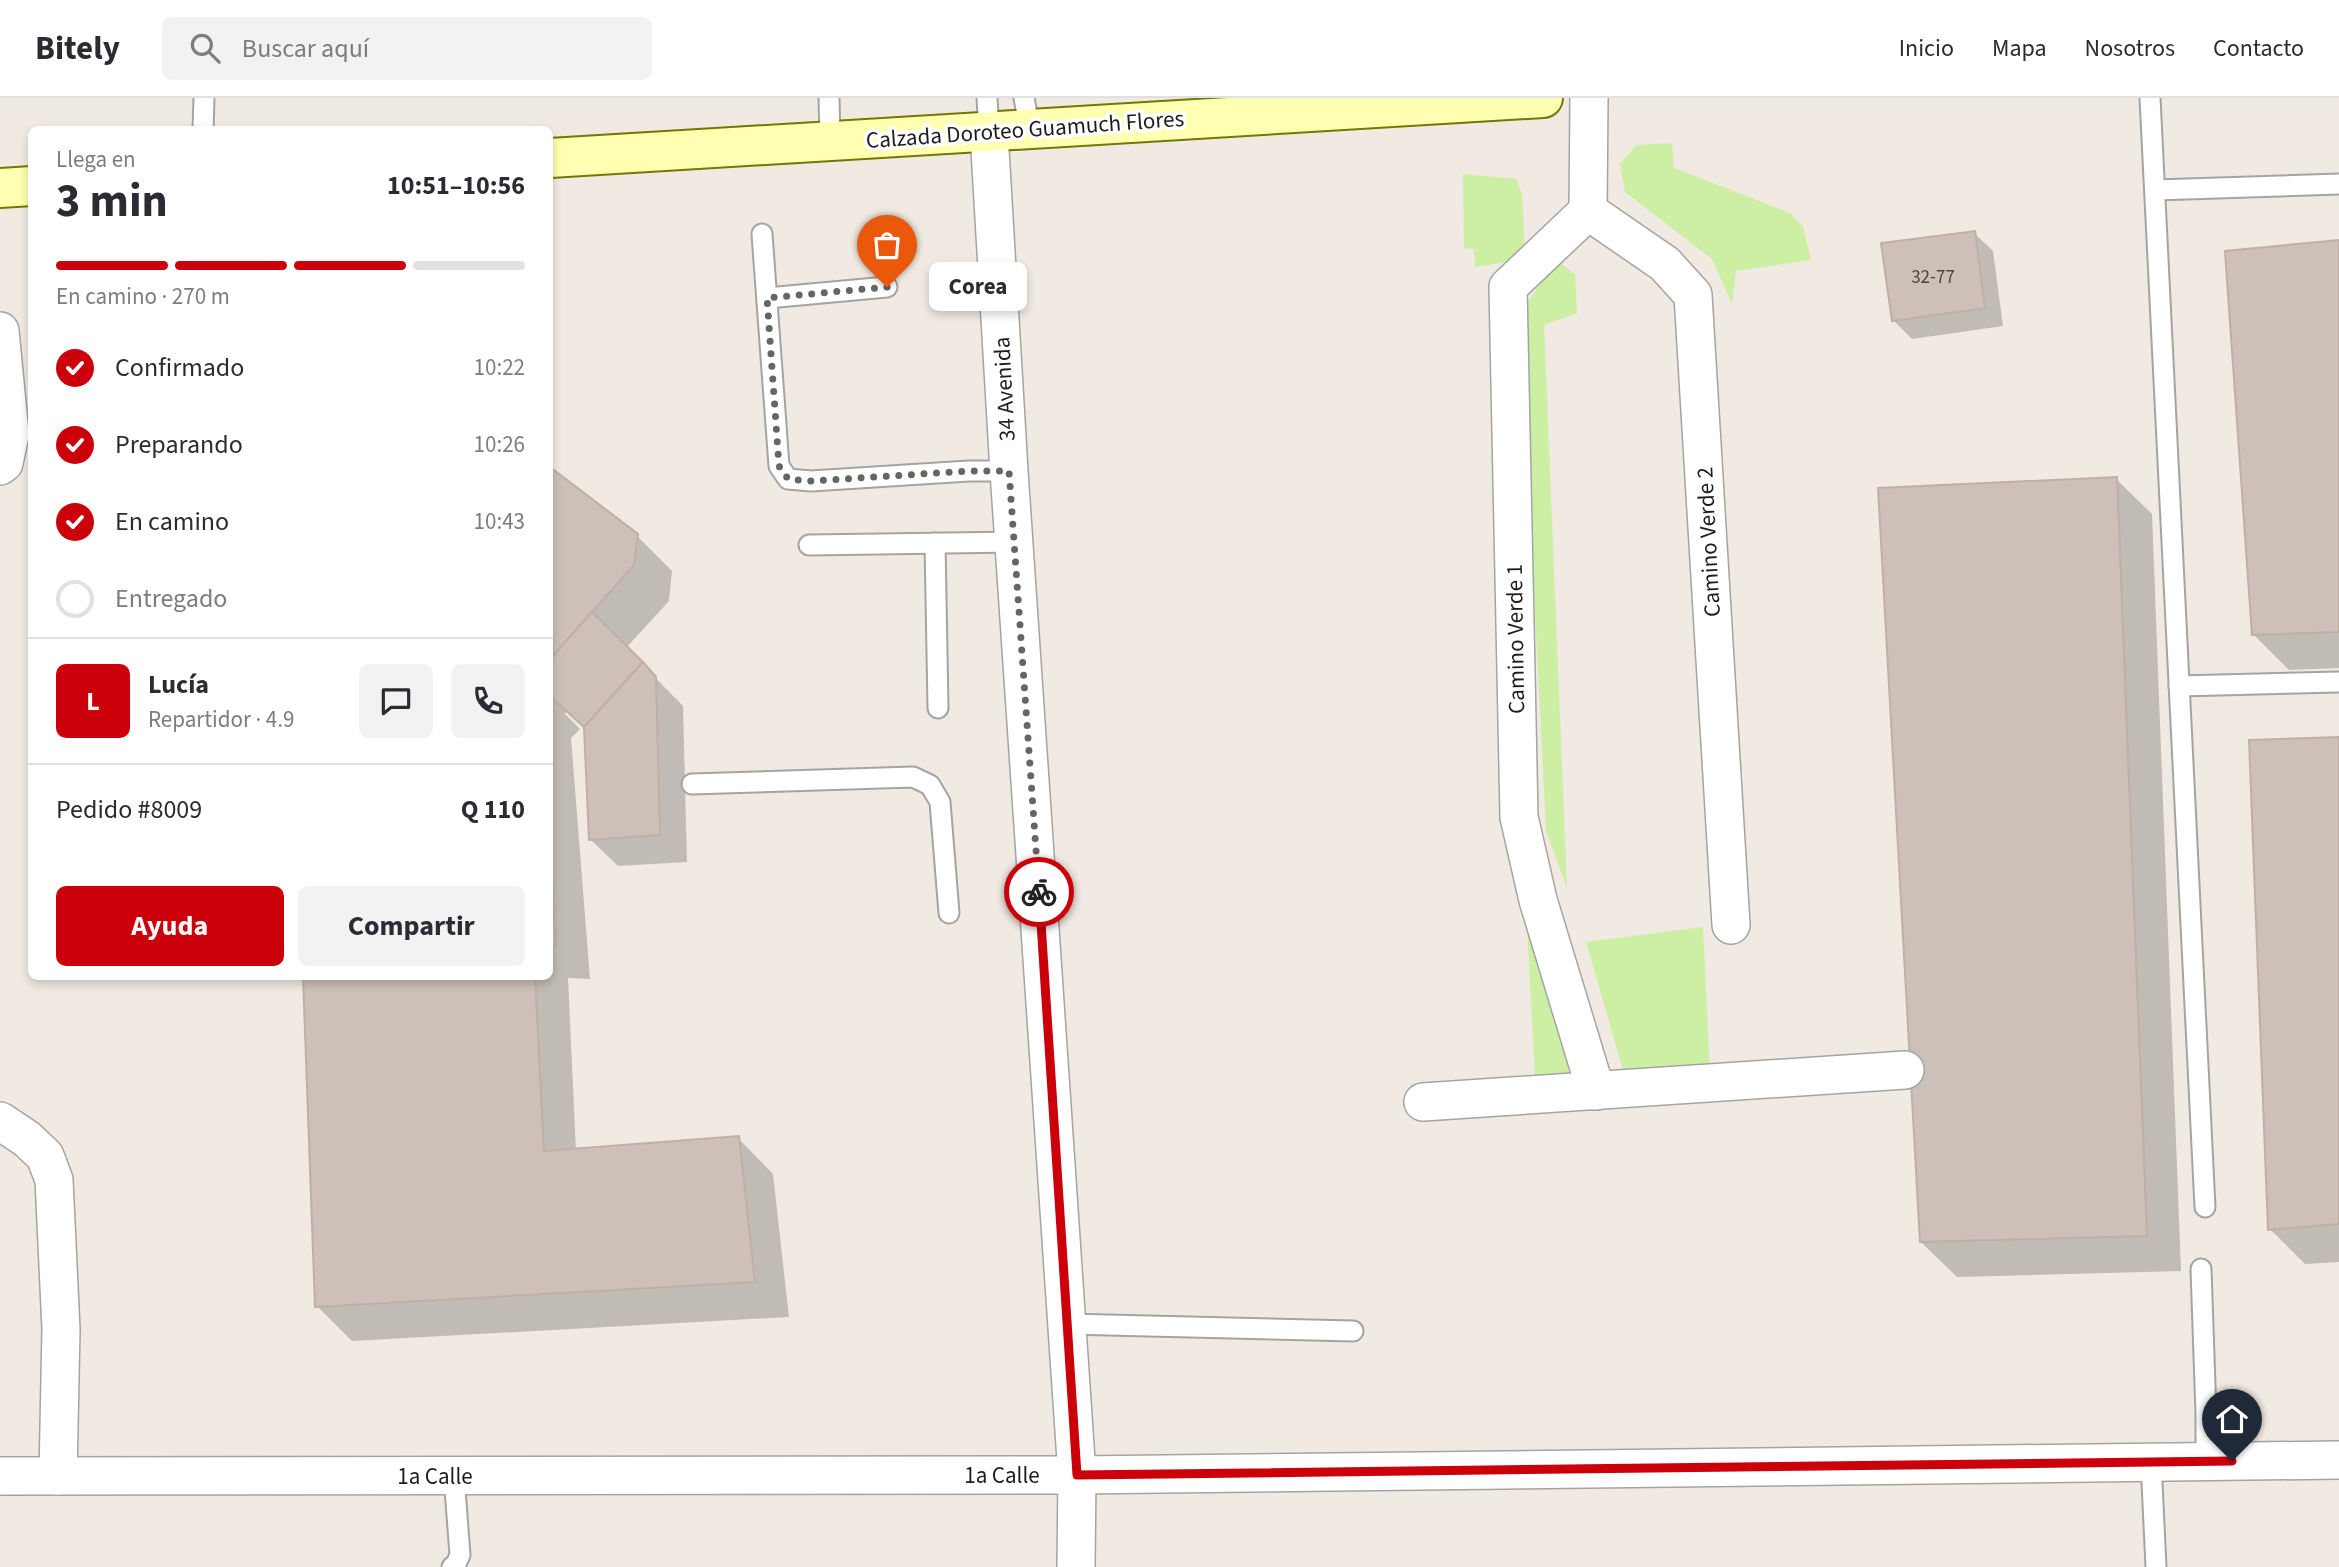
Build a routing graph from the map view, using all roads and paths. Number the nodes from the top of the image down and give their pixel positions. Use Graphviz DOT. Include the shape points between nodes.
graph roads {
  1 [pos="204,98"];
  2 [pos="830,98"];
  3 [pos="1543,98"];
  4 [pos="1589,98"];
  5 [pos="2150,98"];
  6 [pos="1320,104"];
  7 [pos="1027,114"];
  8 [pos="988,115"];
  9 [pos="203,126"];
  10 [pos="830,141"];
  11 [pos="553,158"];
  12 [pos="2339,184"];
  13 [pos="28,186"];
  14 [pos="0,188"];
  15 [pos="2155,190"];
  16 [pos="1588,211"];
  17 [pos="762,234"];
  18 [pos="887,287"];
  19 [pos="767,298"];
  20 [pos="0,331"];
  21 [pos="0,466"];
  22 [pos="1009,471"];
  23 [pos="935,542"];
  24 [pos="1016,542"];
  25 [pos="809,545"];
  26 [pos="2339,682"];
  27 [pos="2179,686"];
  28 [pos="938,708"];
  29 [pos="692,784"];
  30 [pos="949,913"];
  31 [pos="1731,925"];
  32 [pos="1905,1070"];
  33 [pos="1596,1091"];
  34 [pos="1423,1102"];
  35 [pos="0,1121"];
  36 [pos="2204,1207"];
  37 [pos="2201,1269"];
  38 [pos="1067,1324"];
  39 [pos="1353,1331"];
  40 [pos="2339,1460"];
  41 [pos="2151,1461"];
  42 [pos="2206,1461"];
  43 [pos="1077,1475"];
  44 [pos="0,1476"];
  45 [pos="58,1476"];
  46 [pos="454,1476"];
  47 [pos="452,1567"];
  48 [pos="1076,1567"];
  49 [pos="2156,1567"];
  1 -- 9 [label="lane"];
  2 -- 10 [label="lane"];
  3 -- 6 [label="main road, Calzada Doroteo Guamuch Flores"];
  4 -- 16 [label="street"];
  5 -- 15 [label="lane"];
  6 -- 7 [label="main road, Calzada Doroteo Guamuch Flores"];
  7 -- 8 [label="main road, Calzada Doroteo Guamuch Flores"];
  8 -- 10 [label="main road, Calzada Doroteo Guamuch Flores"];
  8 -- 22 [label="street, 34 Avenida"];
  10 -- 11 [label="main road, Calzada Doroteo Guamuch Flores"];
  12 -- 15 [label="lane"];
  13 -- 14 [label="main road"];
  15 -- 27 [label="lane"];
  16 -- 31 [label="street, Camino Verde 2" via="1665,264 1693,295"];
  16 -- 33 [label="street, Camino Verde 1" via="1508,287 1519,817 1538,900"];
  17 -- 19 [label="lane"];
  18 -- 19 [label="lane"];
  19 -- 22 [label="lane" via="779,466 788,479"];
  20 -- 21 [label="street" via="10,434"];
  22 -- 24 [label="street, 34 Avenida"];
  23 -- 24 [label="lane"];
  23 -- 25 [label="lane"];
  23 -- 28 [label="lane"];
  24 -- 38 [label="street, 34 Avenida"];
  26 -- 27 [label="lane"];
  27 -- 36 [label="lane"];
  29 -- 30 [label="lane" via="912,777 930,785 940,802"];
  32 -- 33 [label="street"];
  33 -- 34 [label="street"];
  35 -- 45 [label="street" via="46,1156 54,1180 61,1329"];
  37 -- 42 [label="lane"];
  38 -- 39 [label="lane"];
  38 -- 43 [label="street, 34 Avenida"];
  40 -- 42 [label="street, 1a Calle"];
  41 -- 42 [label="street, 1a Calle"];
  41 -- 43 [label="street, 1a Calle"];
  41 -- 49 [label="lane"];
  43 -- 46 [label="street, 1a Calle"];
  43 -- 48 [label="street, 34 Avenida"];
  44 -- 45 [label="street, 1a Calle"];
  45 -- 46 [label="street, 1a Calle"];
  46 -- 47 [label="lane" via="460,1555"];
}
